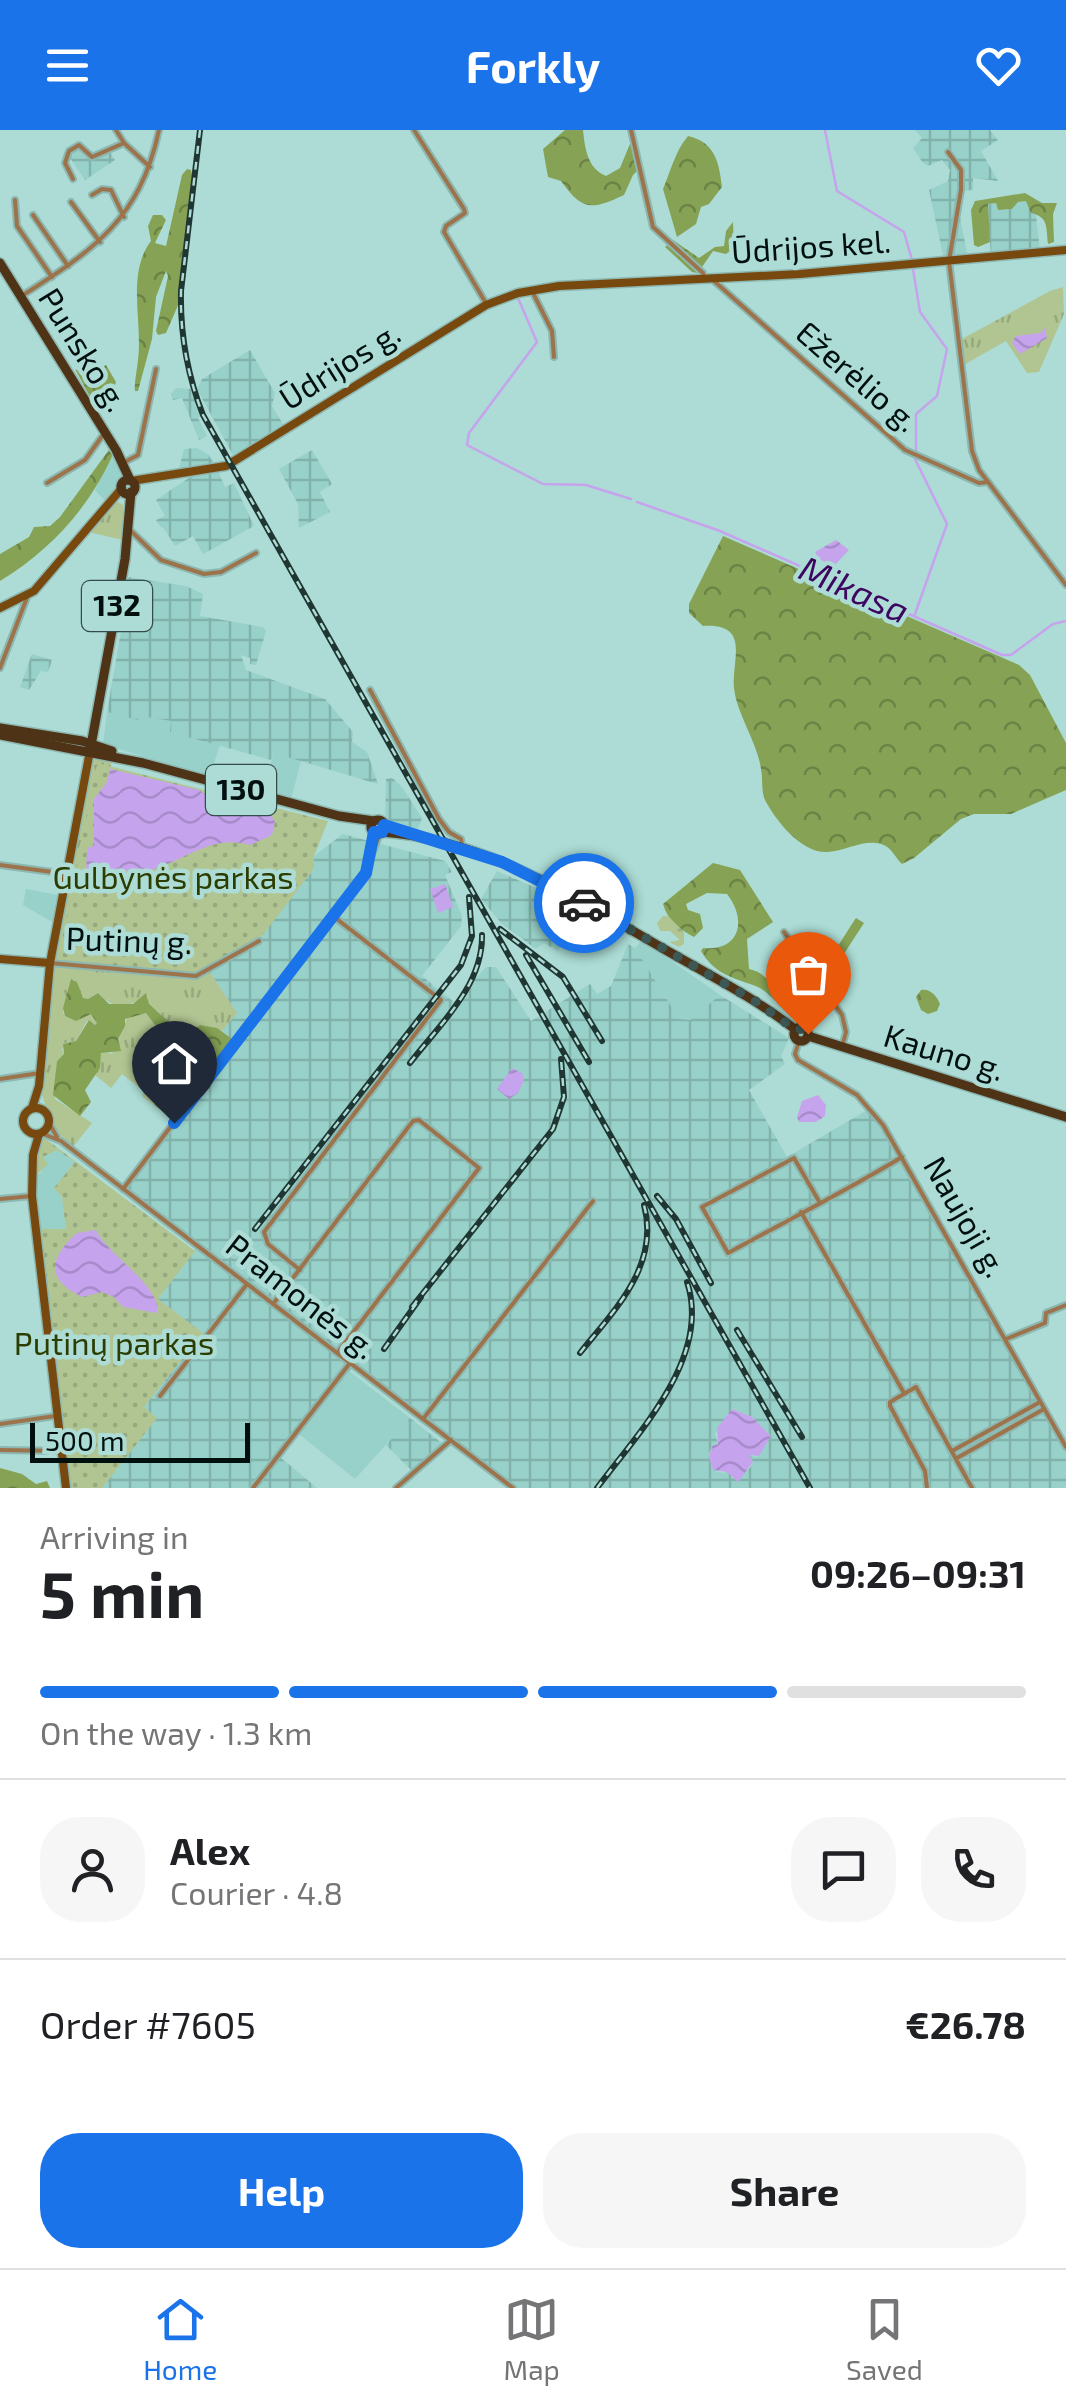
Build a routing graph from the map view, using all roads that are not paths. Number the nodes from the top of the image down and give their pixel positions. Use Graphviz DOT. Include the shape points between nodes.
graph roads {
  1 [pos="116,130"];
  2 [pos="160,130"];
  3 [pos="414,130"];
  4 [pos="631,130"];
  5 [pos="124,144"];
  6 [pos="948,152"];
  7 [pos="150,167"];
  8 [pos="73,179"];
  9 [pos="92,194"];
  10 [pos="16,200"];
  11 [pos="71,202"];
  12 [pos="33,215"];
  13 [pos="124,217"];
  14 [pos="100,242"];
  15 [pos="1066,250"];
  16 [pos="949,261"];
  17 [pos="0,263"];
  18 [pos="68,266"];
  19 [pos="52,277"];
  20 [pos="709,279"];
  21 [pos="559,286"];
  22 [pos="531,289"];
  23 [pos="20,296"];
  24 [pos="486,305"];
  25 [pos="554,357"];
  26 [pos="156,369"];
  27 [pos="105,432"];
  28 [pos="123,463"];
  29 [pos="988,482"];
  30 [pos="47,483"];
  31 [pos="125,490"];
  32 [pos="126,531"];
  33 [pos="256,553"];
  34 [pos="1066,585"];
  35 [pos="28,595"];
  36 [pos="0,608"];
  37 [pos="0,668"];
  38 [pos="370,690"];
  39 [pos="0,731"];
  40 [pos="90,748"];
  41 [pos="378,829"];
  42 [pos="461,849"];
  43 [pos="0,865"];
  44 [pos="66,874"];
  45 [pos="333,916"];
  46 [pos="784,932"];
  47 [pos="260,941"];
  48 [pos="0,959"];
  49 [pos="50,963"];
  50 [pos="804,1039"];
  51 [pos="842,1047"];
  52 [pos="40,1072"];
  53 [pos="0,1079"];
  54 [pos="39,1086"];
  55 [pos="28,1112"];
  56 [pos="45,1112"];
  57 [pos="1066,1117"];
  58 [pos="49,1123"];
  59 [pos="25,1128"];
  60 [pos="40,1133"];
  61 [pos="60,1140"];
  62 [pos="32,1155"];
  63 [pos="902,1157"];
  64 [pos="124,1189"];
  65 [pos="32,1196"];
  66 [pos="0,1199"];
  67 [pos="593,1201"];
  68 [pos="820,1203"];
  69 [pos="801,1212"];
  70 [pos="300,1270"];
  71 [pos="247,1284"];
  72 [pos="273,1304"];
  73 [pos="1066,1305"];
  74 [pos="1006,1339"];
  75 [pos="337,1353"];
  76 [pos="350,1363"];
  77 [pos="904,1393"];
  78 [pos="160,1396"];
  79 [pos="1041,1402"];
  80 [pos="1044,1408"];
  81 [pos="58,1416"];
  82 [pos="423,1419"];
  83 [pos="0,1424"];
  84 [pos="451,1440"];
  85 [pos="1066,1447"];
  86 [pos="0,1450"];
  87 [pos="62,1451"];
  88 [pos="952,1451"];
  89 [pos="956,1459"];
  90 [pos="66,1488"];
  91 [pos="254,1488"];
  92 [pos="396,1488"];
  93 [pos="514,1488"];
  94 [pos="927,1488"];
  95 [pos="972,1488"];
  1 -- 5 [label="street"];
  2 -- 7 [label="street"];
  3 -- 24 [label="street" via="464,209 444,232"];
  4 -- 20 [label="street, Ežerėlio g." via="653,227"];
  5 -- 7 [label="street"];
  5 -- 8 [label="street" via="92,157 73,148 65,163"];
  6 -- 16 [label="street" via="961,184"];
  7 -- 13 [label="street"];
  9 -- 13 [label="street" via="111,190"];
  10 -- 19 [label="street" via="17,226"];
  11 -- 14 [label="street"];
  12 -- 18 [label="street"];
  13 -- 14 [label="street"];
  14 -- 18 [label="street"];
  15 -- 16 [label="main road, Ūdrijos kel."];
  16 -- 20 [label="main road, Ūdrijos kel."];
  16 -- 29 [label="street" via="972,451"];
  17 -- 23 [label="main road, Punsko g."];
  18 -- 19 [label="street"];
  19 -- 23 [label="street"];
  20 -- 21 [label="main road, Ūdrijos kel."];
  20 -- 29 [label="street, Ežerėlio g." via="905,450"];
  21 -- 22 [label="main road, Ūdrijos g."];
  22 -- 24 [label="main road, Ūdrijos g."];
  22 -- 25 [label="street" via="552,331"];
  23 -- 27 [label="main road, Punsko g."];
  24 -- 31 [label="main road, Ūdrijos g." via="226,466 146,478"];
  26 -- 28 [label="street" via="138,455"];
  27 -- 28 [label="main road, Punsko g."];
  27 -- 30 [label="street" via="84,460"];
  28 -- 31 [label="main road, Punsko g."];
  29 -- 34 [label="street"];
  31 -- 32 [label="main road, 132"];
  31 -- 35 [label="main road, Ūdrijos g."];
  32 -- 33 [label="street" via="162,560 204,574"];
  32 -- 40 [label="main road, 132"];
  35 -- 36 [label="main road, Ūdrijos g."];
  35 -- 37 [label="street"];
  38 -- 42 [label="street" via="439,818 462,839"];
  39 -- 40 [label="main road"];
  40 -- 41 [label="main road, 130"];
  40 -- 44 [label="main road, Putinų g."];
  41 -- 42 [label="main road, 130"];
  41 -- 45 [label="street" via="366,873"];
  42 -- 50 [label="main road, 130" via="556,887 796,1030 804,1028"];
  43 -- 44 [label="street"];
  44 -- 49 [label="main road, Putinų g."];
  45 -- 64 [label="street"];
  45 -- 70 [label="street" via="441,1000 264,1232 268,1244"];
  46 -- 51 [label="street" via="842,1015"];
  47 -- 49 [label="street, Putinų g." via="196,976"];
  48 -- 49 [label="main road"];
  49 -- 52 [label="main road, Putinų g."];
  50 -- 51 [label="main road, Kauno g. / 130"];
  50 -- 63 [label="street, Naujoji g." via="794,1054 798,1060 858,1095"];
  51 -- 57 [label="main road, Kauno g. / 130"];
  52 -- 53 [label="street"];
  52 -- 54 [label="main road, Putinų g."];
  54 -- 55 [label="main road, Putinų g."];
  54 -- 56 [label="main road, Putinų g."];
  55 -- 56 [label="main road"];
  55 -- 59 [label="main road"];
  56 -- 58 [label="main road, Putinų g."];
  58 -- 60 [label="main road"];
  58 -- 61 [label="street"];
  59 -- 60 [label="main road"];
  59 -- 62 [label="main road"];
  60 -- 61 [label="street"];
  60 -- 62 [label="main road"];
  61 -- 64 [label="street, Pramonės g."];
  62 -- 65 [label="main road"];
  63 -- 68 [label="street"];
  63 -- 74 [label="street, Naujoji g."];
  64 -- 71 [label="street, Pramonės g."];
  65 -- 66 [label="street"];
  65 -- 81 [label="main road"];
  67 -- 82 [label="street"];
  68 -- 69 [label="street"];
  68 -- 69 [label="street" via="794,1158 702,1206 728,1252"];
  69 -- 77 [label="street"];
  70 -- 72 [label="street"];
  70 -- 75 [label="street" via="413,1122 419,1120 479,1168"];
  71 -- 72 [label="street, Pramonės g."];
  71 -- 78 [label="street"];
  72 -- 75 [label="street, Pramonės g."];
  73 -- 74 [label="street" via="1046,1313 1045,1323"];
  74 -- 79 [label="street, Naujoji g."];
  75 -- 76 [label="street, Pramonės g."];
  76 -- 82 [label="street, Pramonės g."];
  76 -- 91 [label="street"];
  77 -- 88 [label="street" via="918,1389"];
  77 -- 94 [label="street" via="890,1406 925,1471"];
  79 -- 80 [label="street, Naujoji g."];
  79 -- 88 [label="street"];
  80 -- 85 [label="street, Naujoji g."];
  80 -- 89 [label="street"];
  81 -- 83 [label="street"];
  81 -- 87 [label="main road"];
  82 -- 84 [label="street, Pramonės g."];
  84 -- 92 [label="street"];
  84 -- 93 [label="street, Pramonės g."];
  86 -- 87 [label="street"];
  87 -- 90 [label="main road"];
  88 -- 89 [label="street"];
  89 -- 95 [label="street"];
}
